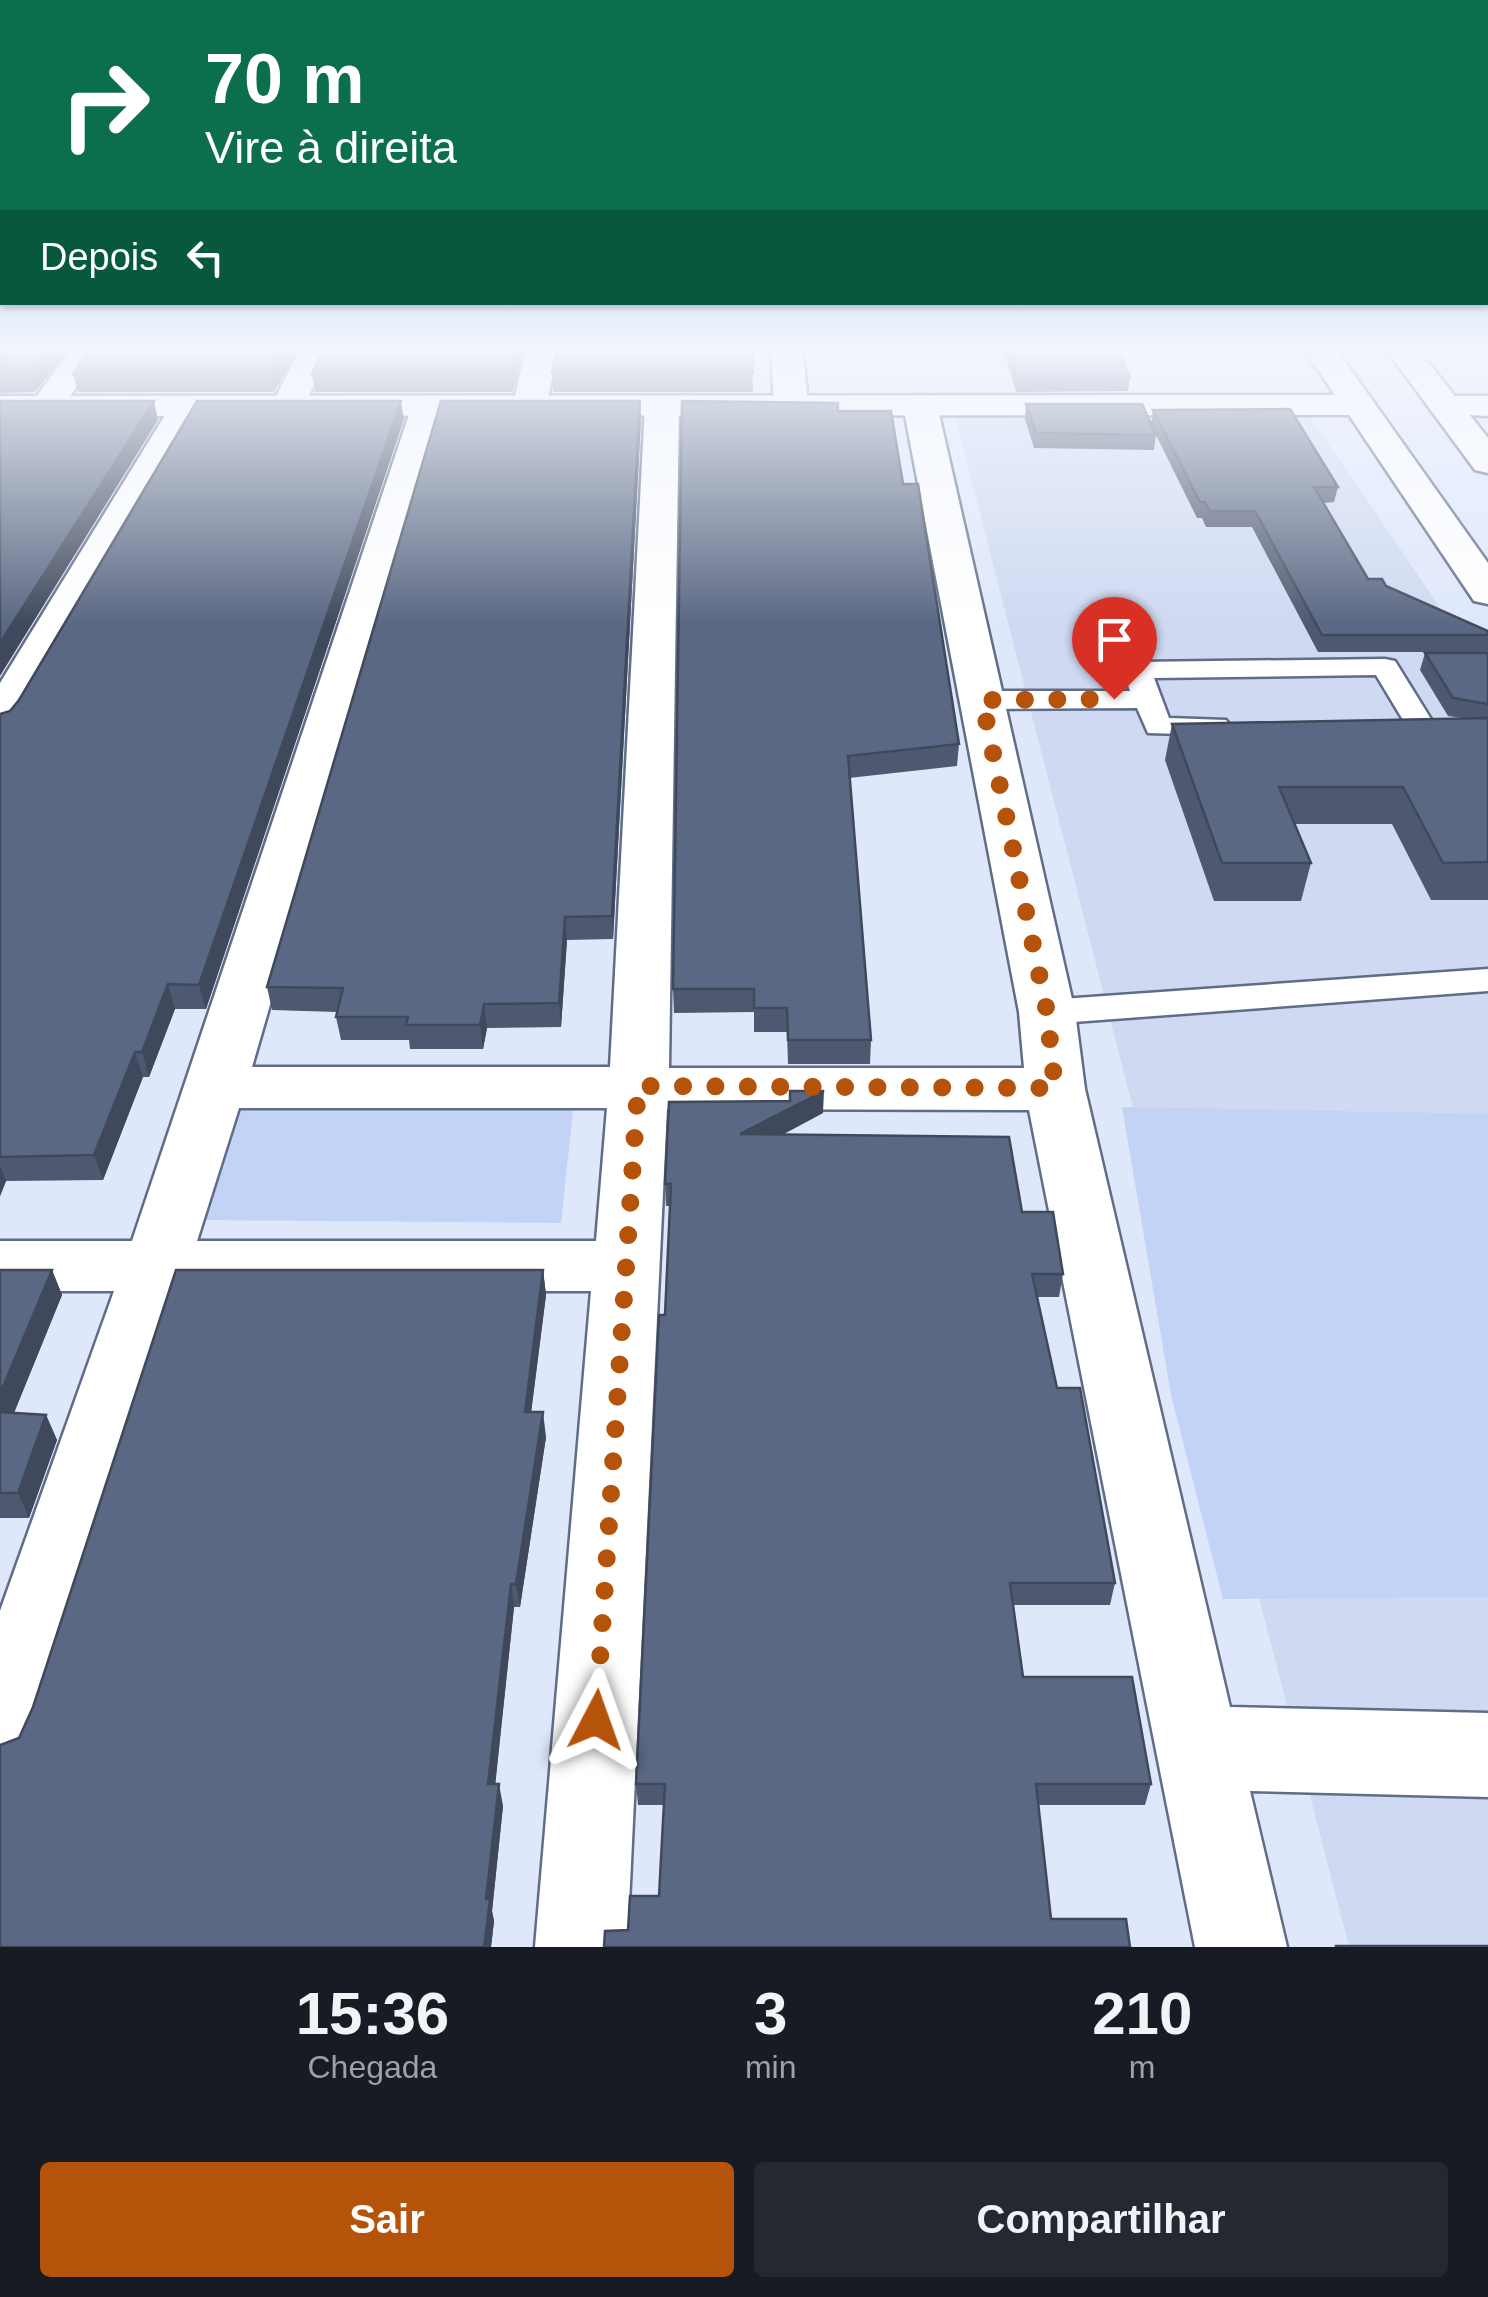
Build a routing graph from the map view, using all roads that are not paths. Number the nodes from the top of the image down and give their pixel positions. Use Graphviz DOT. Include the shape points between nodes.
graph roads {
  1 [pos="166,443"];
  2 [pos="415,443"];
  3 [pos="661,443"];
  4 [pos="928,443"];
  5 [pos="1385,443"];
  6 [pos="1403,467"];
  7 [pos="1488,570"];
  8 [pos="1488,592"];
  9 [pos="1148,699"];
  10 [pos="982,700"];
  11 [pos="0,720"];
  12 [pos="1382,724"];
  13 [pos="1420,724"];
  14 [pos="1252,726"];
  15 [pos="1454,729"];
  16 [pos="1488,980"];
  17 [pos="1047,1012"];
  18 [pos="638,1086"];
  19 [pos="216,1087"];
  20 [pos="1055,1088"];
  21 [pos="0,1266"];
  22 [pos="156,1266"];
  23 [pos="626,1266"];
  24 [pos="0,1728"];
  25 [pos="1198,1748"];
  26 [pos="1488,1754"];
  27 [pos="581,1947"];
  28 [pos="1241,1947"];
  1 -- 11 [label="street"];
  2 -- 19 [label="street"];
  3 -- 18 [label="street"];
  4 -- 10 [label="street"];
  5 -- 6 [label="street"];
  6 -- 7 [label="street" via="1437,493"];
  6 -- 8 [label="street"];
  9 -- 10 [label="lane"];
  9 -- 13 [label="lane" via="1137,670 1385,667"];
  9 -- 14 [label="lane" via="1158,727"];
  10 -- 17 [label="street"];
  12 -- 13 [label="lane"];
  13 -- 15 [label="lane"];
  16 -- 17 [label="lane"];
  17 -- 20 [label="street"];
  18 -- 19 [label="street"];
  18 -- 20 [label="street"];
  18 -- 23 [label="street"];
  19 -- 22 [label="street"];
  20 -- 25 [label="street"];
  21 -- 22 [label="street"];
  22 -- 23 [label="street"];
  22 -- 24 [label="street"];
  23 -- 27 [label="street"];
  25 -- 26 [label="street"];
  25 -- 28 [label="street"];
}
